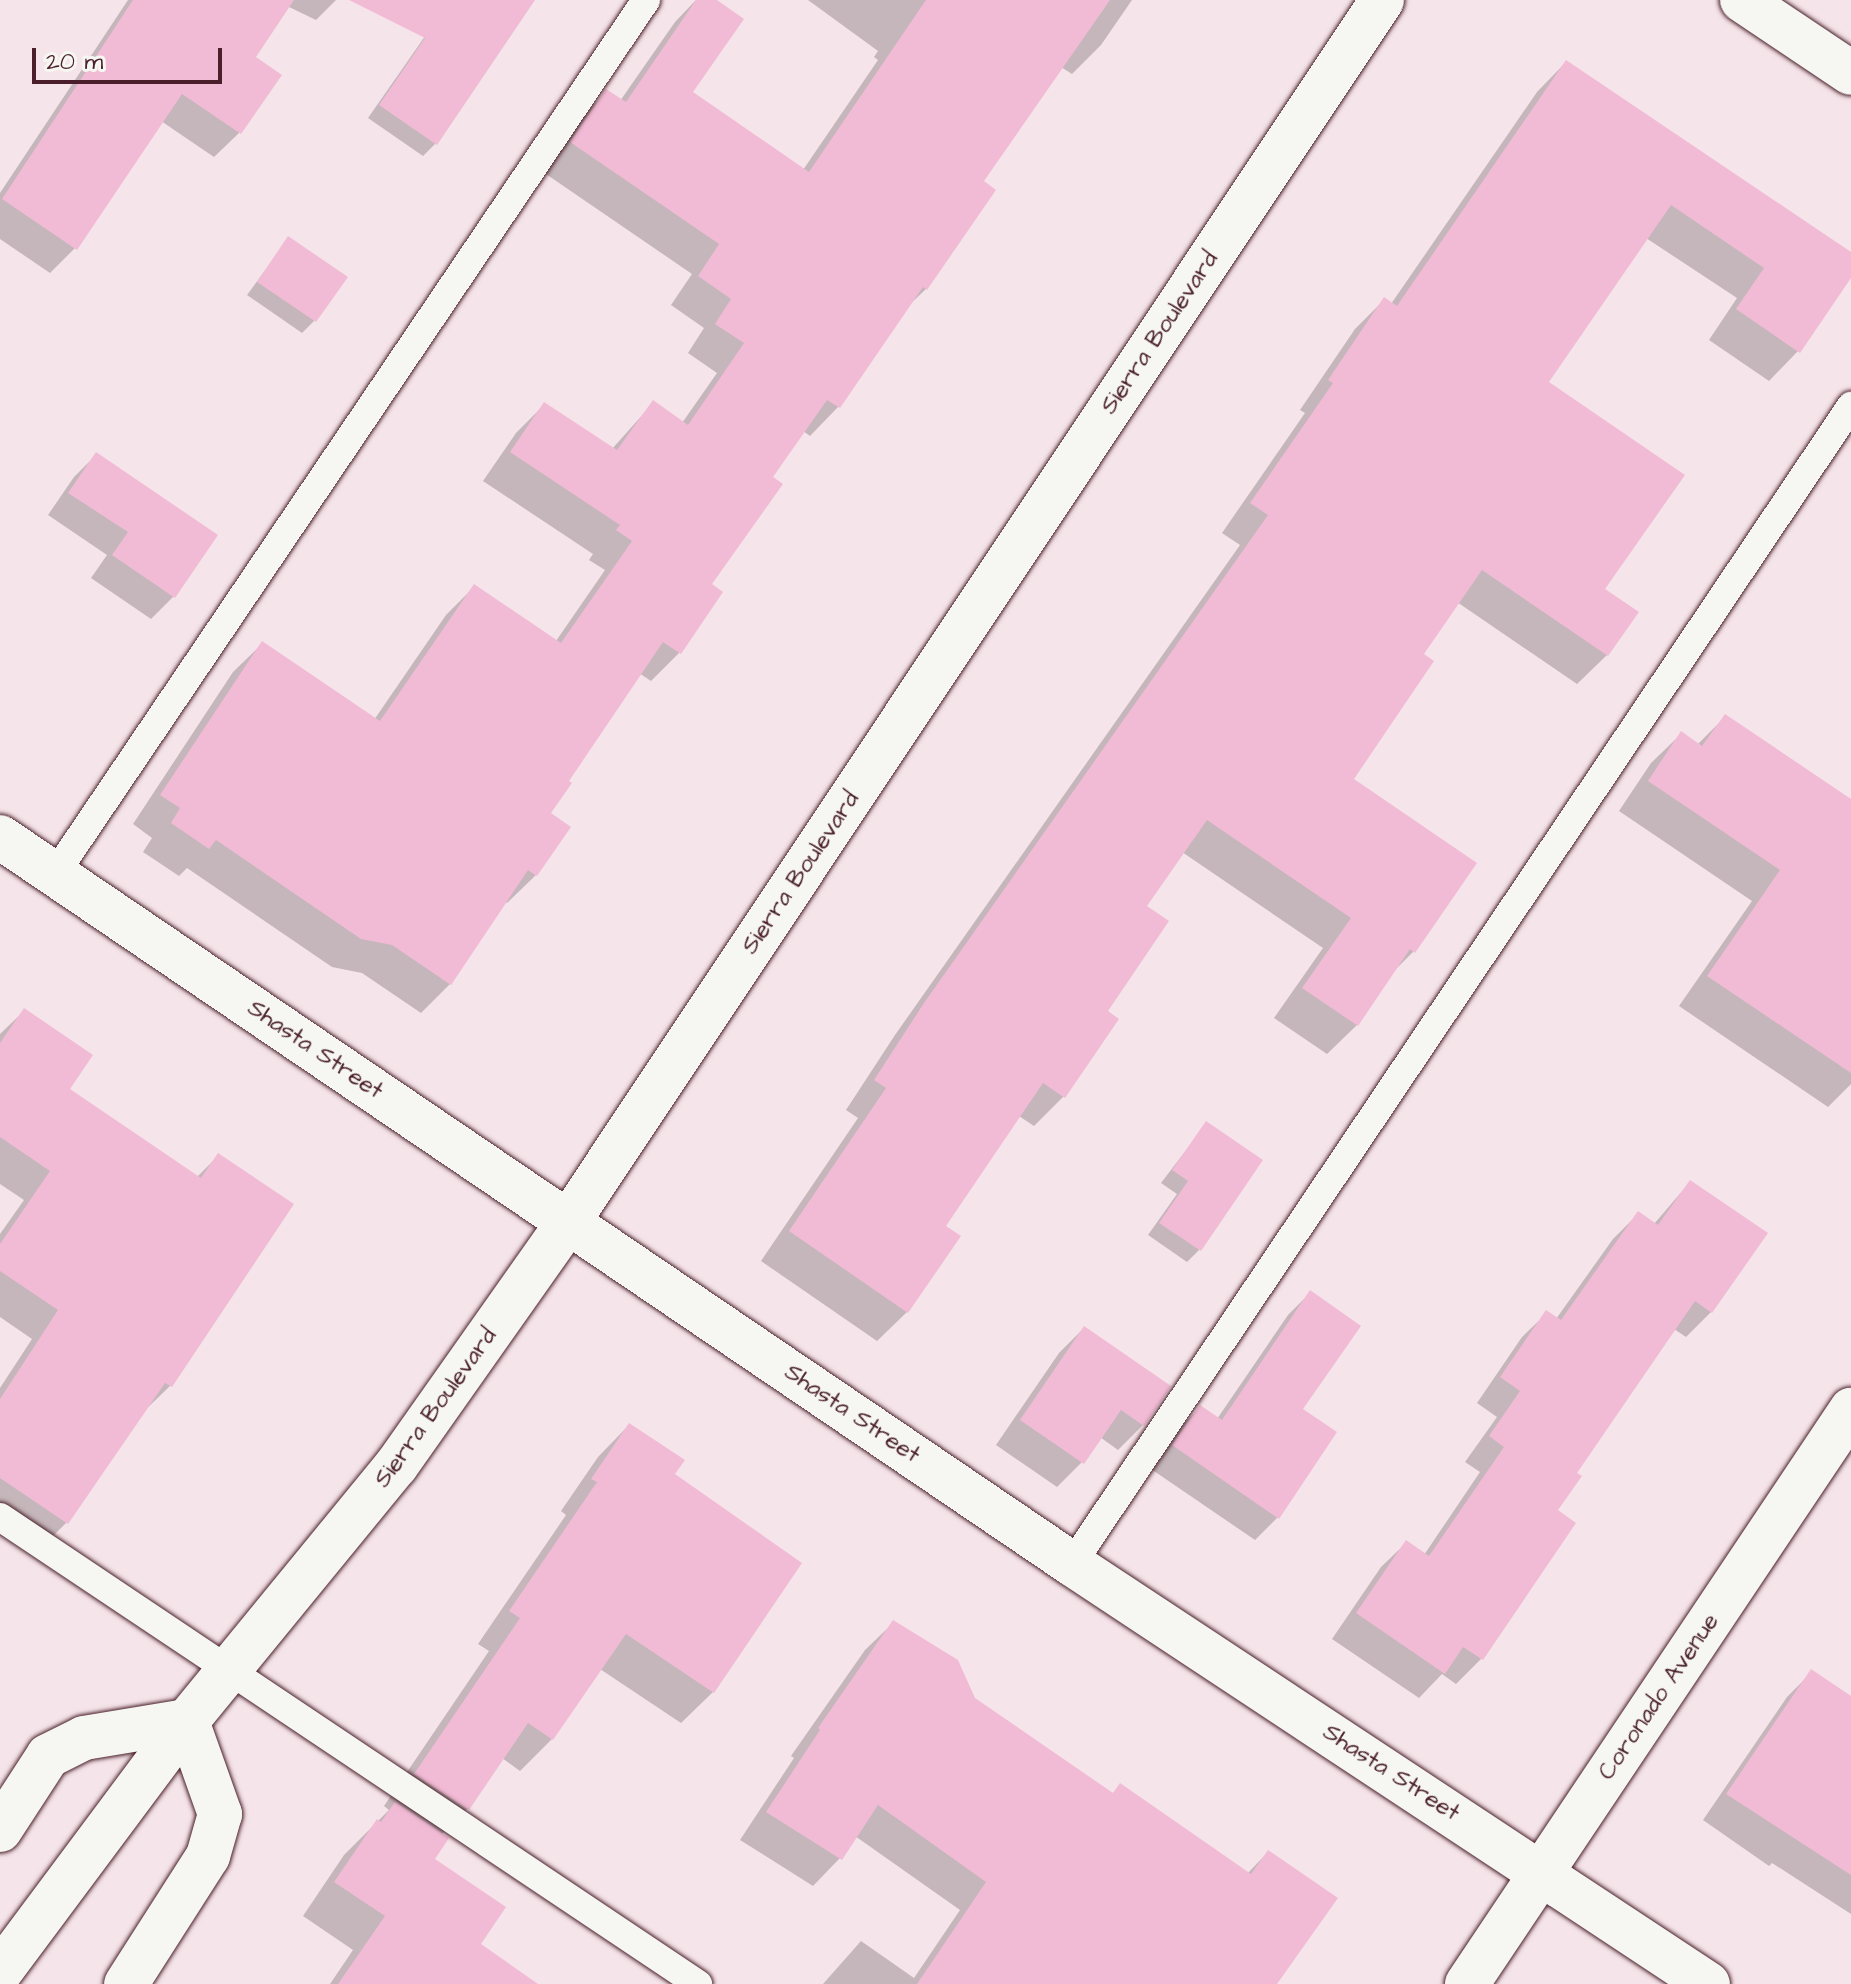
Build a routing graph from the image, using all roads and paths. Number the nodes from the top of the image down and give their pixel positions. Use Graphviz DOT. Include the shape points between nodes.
graph roads {
  1 [pos="646,0"];
  2 [pos="1382,0"];
  3 [pos="1742,0"];
  4 [pos="1851,73"];
  5 [pos="1851,406"];
  6 [pos="0,837"];
  7 [pos="55,874"];
  8 [pos="569,1221"];
  9 [pos="1851,1410"];
  10 [pos="0,1517"];
  11 [pos="1072,1564"];
  12 [pos="230,1670"];
  13 [pos="187,1721"];
  14 [pos="0,1830"];
  15 [pos="1541,1872"];
  16 [pos="0,1972"];
  17 [pos="126,1984"];
  18 [pos="698,1984"];
  19 [pos="1467,1984"];
  20 [pos="1708,1984"];
  1 -- 7 [label="lane"];
  2 -- 8 [label="street, Sierra Boulevard"];
  3 -- 4 [label="street"];
  5 -- 11 [label="lane"];
  6 -- 7 [label="street, Shasta Street"];
  7 -- 8 [label="street, Shasta Street"];
  8 -- 11 [label="street, Shasta Street"];
  8 -- 12 [label="street, Sierra Boulevard" via="396,1466"];
  9 -- 15 [label="street, Coronado Avenue"];
  10 -- 12 [label="lane"];
  11 -- 15 [label="street, Shasta Street"];
  12 -- 13 [label="street, Sierra Boulevard"];
  12 -- 18 [label="lane"];
  13 -- 14 [label="street" via="84,1738 48,1756"];
  13 -- 16 [label="street, Sierra Boulevard"];
  13 -- 17 [label="street" via="220,1814 208,1856"];
  15 -- 19 [label="street, Coronado Avenue"];
  15 -- 20 [label="street, Shasta Street"];
}
